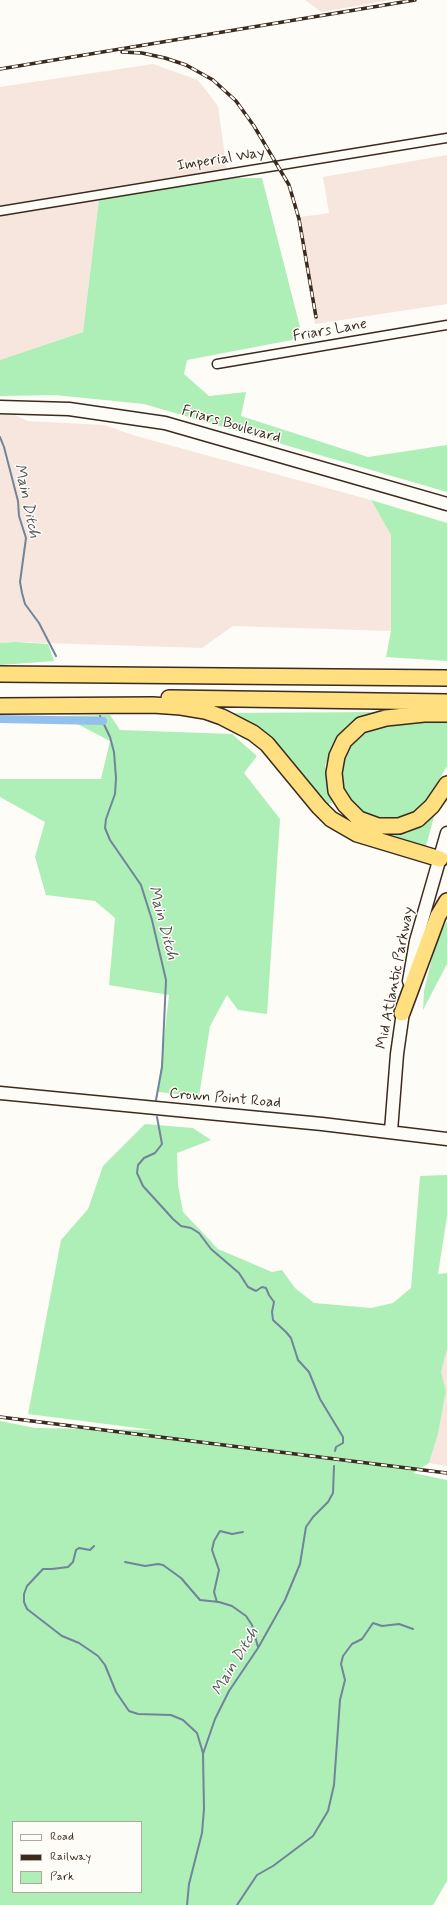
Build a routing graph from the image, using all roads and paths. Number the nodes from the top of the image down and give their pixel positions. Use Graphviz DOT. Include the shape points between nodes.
graph roads {
  1 [pos="447,138"];
  2 [pos="0,211"];
  3 [pos="447,325"];
  4 [pos="218,364"];
  5 [pos="0,407"];
  6 [pos="447,504"];
  7 [pos="447,670"];
  8 [pos="0,674"];
  9 [pos="82,674"];
  10 [pos="447,678"];
  11 [pos="0,698"];
  12 [pos="447,702"];
  13 [pos="0,706"];
  14 [pos="447,714"];
  15 [pos="447,784"];
  16 [pos="447,833"];
  17 [pos="440,859"];
  18 [pos="447,901"];
  19 [pos="402,1013"];
  20 [pos="0,1093"];
  21 [pos="391,1131"];
  22 [pos="447,1138"];
  1 -- 2 [label="street, Imperial Way"];
  3 -- 4 [label="street, Friars Lane"];
  5 -- 6 [label="main road, Friars Boulevard" via="69,409 165,423"];
  7 -- 9 [label="highway" via="110,666"];
  8 -- 9 [label="highway"];
  9 -- 10 [label="highway"];
  11 -- 12 [label="highway"];
  13 -- 17 [label="highway" via="153,705 181,707 222,717 253,733 267,744 331,819 357,834"];
  14 -- 15 [label="highway" via="386,718 361,725 344,741 337,756 334,773 336,791 344,805 359,819 378,826 399,826 418,819 432,806"];
  16 -- 17 [label="main road, Mid Atlantic Parkway"];
  17 -- 19 [label="main road, Mid Atlantic Parkway" via="416,941"];
  18 -- 19 [label="highway" via="438,916"];
  19 -- 21 [label="main road, Mid Atlantic Parkway"];
  20 -- 21 [label="main road, Crown Point Road"];
  21 -- 22 [label="main road, Crown Point Road"];
}
